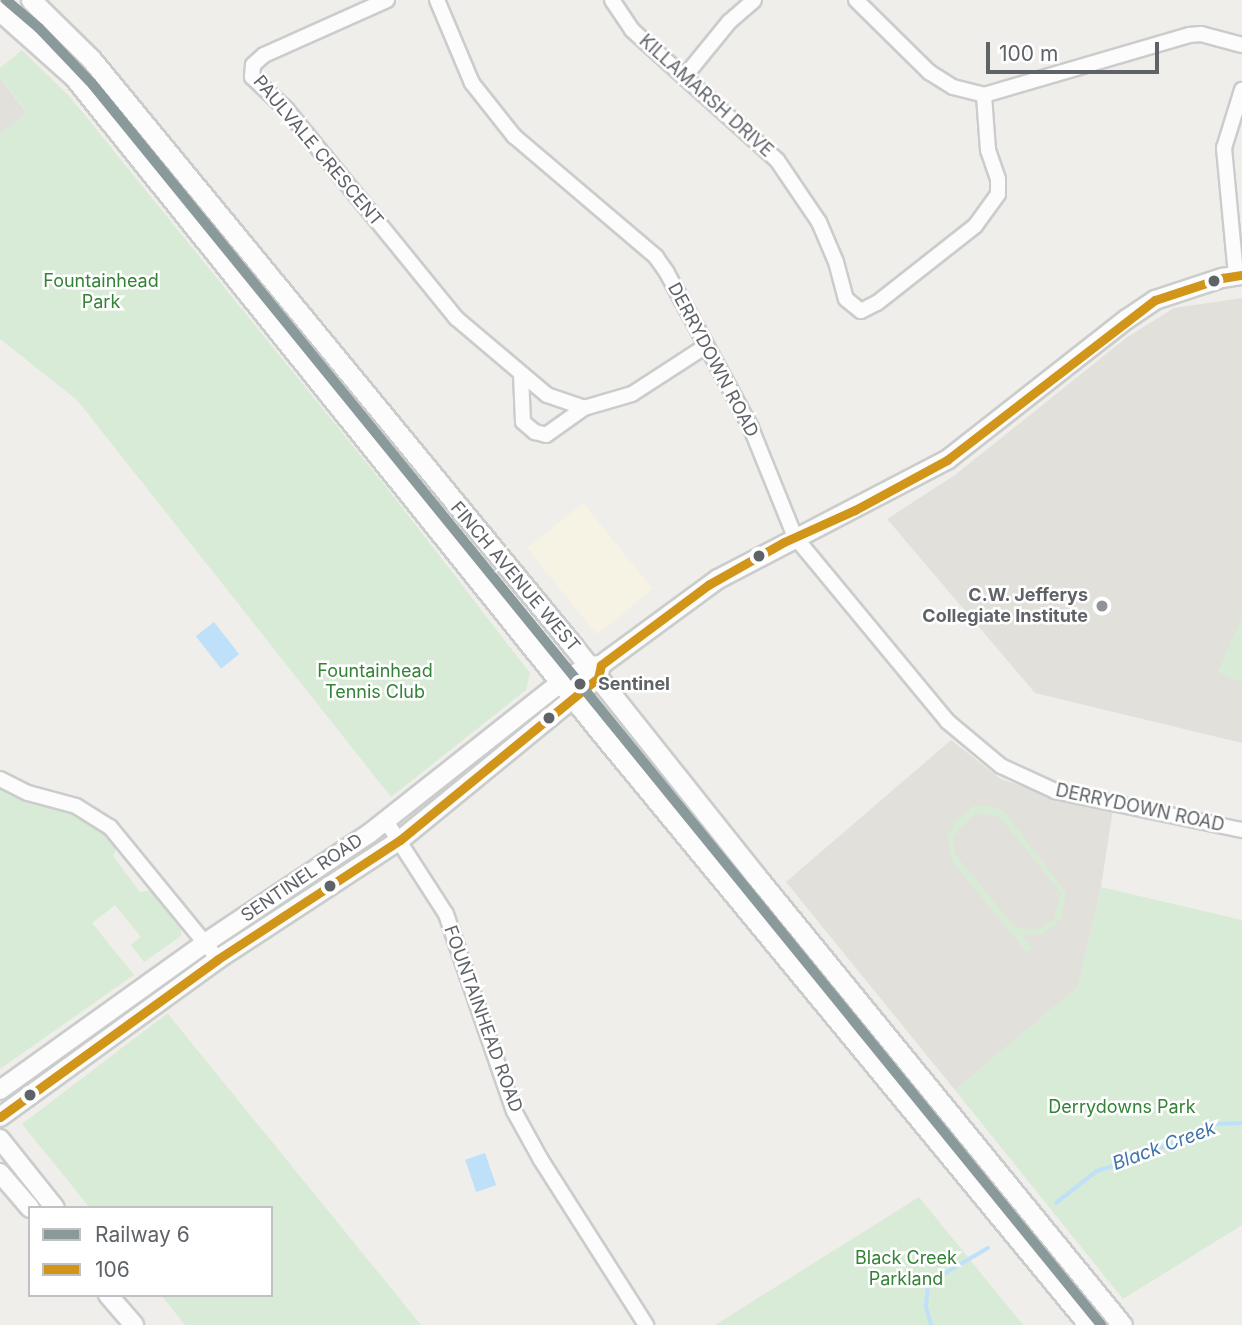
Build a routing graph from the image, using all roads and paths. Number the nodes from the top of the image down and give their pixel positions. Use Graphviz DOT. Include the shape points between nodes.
graph roads {
  1 [pos="31,0"];
  2 [pos="387,0"];
  3 [pos="437,0"];
  4 [pos="612,0"];
  5 [pos="754,0"];
  6 [pos="856,0"];
  7 [pos="0,11"];
  8 [pos="1242,45"];
  9 [pos="685,76"];
  10 [pos="1242,90"];
  11 [pos="984,95"];
  12 [pos="1239,275"];
  13 [pos="706,346"];
  14 [pos="521,374"];
  15 [pos="584,408"];
  16 [pos="795,537"];
  17 [pos="596,670"];
  18 [pos="561,682"];
  19 [pos="573,698"];
  20 [pos="0,779"];
  21 [pos="386,821"];
  22 [pos="1242,830"];
  23 [pos="400,840"];
  24 [pos="205,943"];
  25 [pos="218,960"];
  26 [pos="0,1090"];
  27 [pos="0,1117"];
  28 [pos="0,1139"];
  29 [pos="0,1173"];
  30 [pos="28,1206"];
  31 [pos="53,1206"];
  32 [pos="110,1297"];
  33 [pos="122,1297"];
  34 [pos="134,1325"];
  35 [pos="141,1325"];
  36 [pos="646,1325"];
  37 [pos="1088,1325"];
  38 [pos="1122,1325"];
  1 -- 17 [label="main road, FINCH AVENUE WEST" via="91,59"];
  2 -- 14 [label="street, PAULVALE CRESCENT" via="264,55 251,73 287,110 440,300"];
  3 -- 13 [label="street, DERRYDOWN ROAD" via="472,83 514,136 656,257"];
  4 -- 9 [label="street, KILLAMARSH DRIVE" via="632,30"];
  5 -- 9 [label="street" via="729,22"];
  6 -- 11 [label="street" via="929,72 953,87"];
  7 -- 18 [label="main road, FINCH AVENUE WEST" via="74,77"];
  8 -- 11 [label="street" via="1189,35"];
  9 -- 11 [label="street, KILLAMARSH DRIVE" via="777,160 819,222 846,299 861,311 975,226 994,202 998,179 988,150"];
  10 -- 12 [label="street" via="1224,148"];
  12 -- 16 [label="street, SENTINEL ROAD" via="1156,300 947,460"];
  13 -- 15 [label="street" via="632,394"];
  13 -- 16 [label="street, DERRYDOWN ROAD" via="751,428"];
  14 -- 15 [label="street, PAULVALE CRESCENT" via="547,395"];
  14 -- 15 [label="street" via="523,422 535,432 546,435"];
  16 -- 17 [label="street, SENTINEL ROAD" via="718,579"];
  16 -- 22 [label="street, DERRYDOWN ROAD" via="947,722 1001,766 1055,791"];
  17 -- 18 [label="street, SENTINEL ROAD"];
  17 -- 19 [label="street, SENTINEL ROAD"];
  17 -- 38 [label="main road, FINCH AVENUE WEST"];
  18 -- 19 [label="main road, FINCH AVENUE WEST"];
  18 -- 21 [label="street, SENTINEL ROAD"];
  19 -- 23 [label="street, SENTINEL ROAD"];
  19 -- 37 [label="main road, FINCH AVENUE WEST"];
  20 -- 24 [label="street" via="28,793 76,806 110,827"];
  21 -- 23 [label="street, FOUNTAINHEAD ROAD"];
  21 -- 24 [label="street, SENTINEL ROAD"];
  23 -- 25 [label="street, SENTINEL ROAD"];
  23 -- 36 [label="street, FOUNTAINHEAD ROAD" via="446,914 514,1111"];
  24 -- 25 [label="street"];
  24 -- 26 [label="street, SENTINEL ROAD"];
  25 -- 27 [label="street, SENTINEL ROAD"];
  28 -- 31 [label="street"];
  29 -- 30 [label="street"];
  32 -- 34 [label="street"];
  33 -- 35 [label="street"];
}
